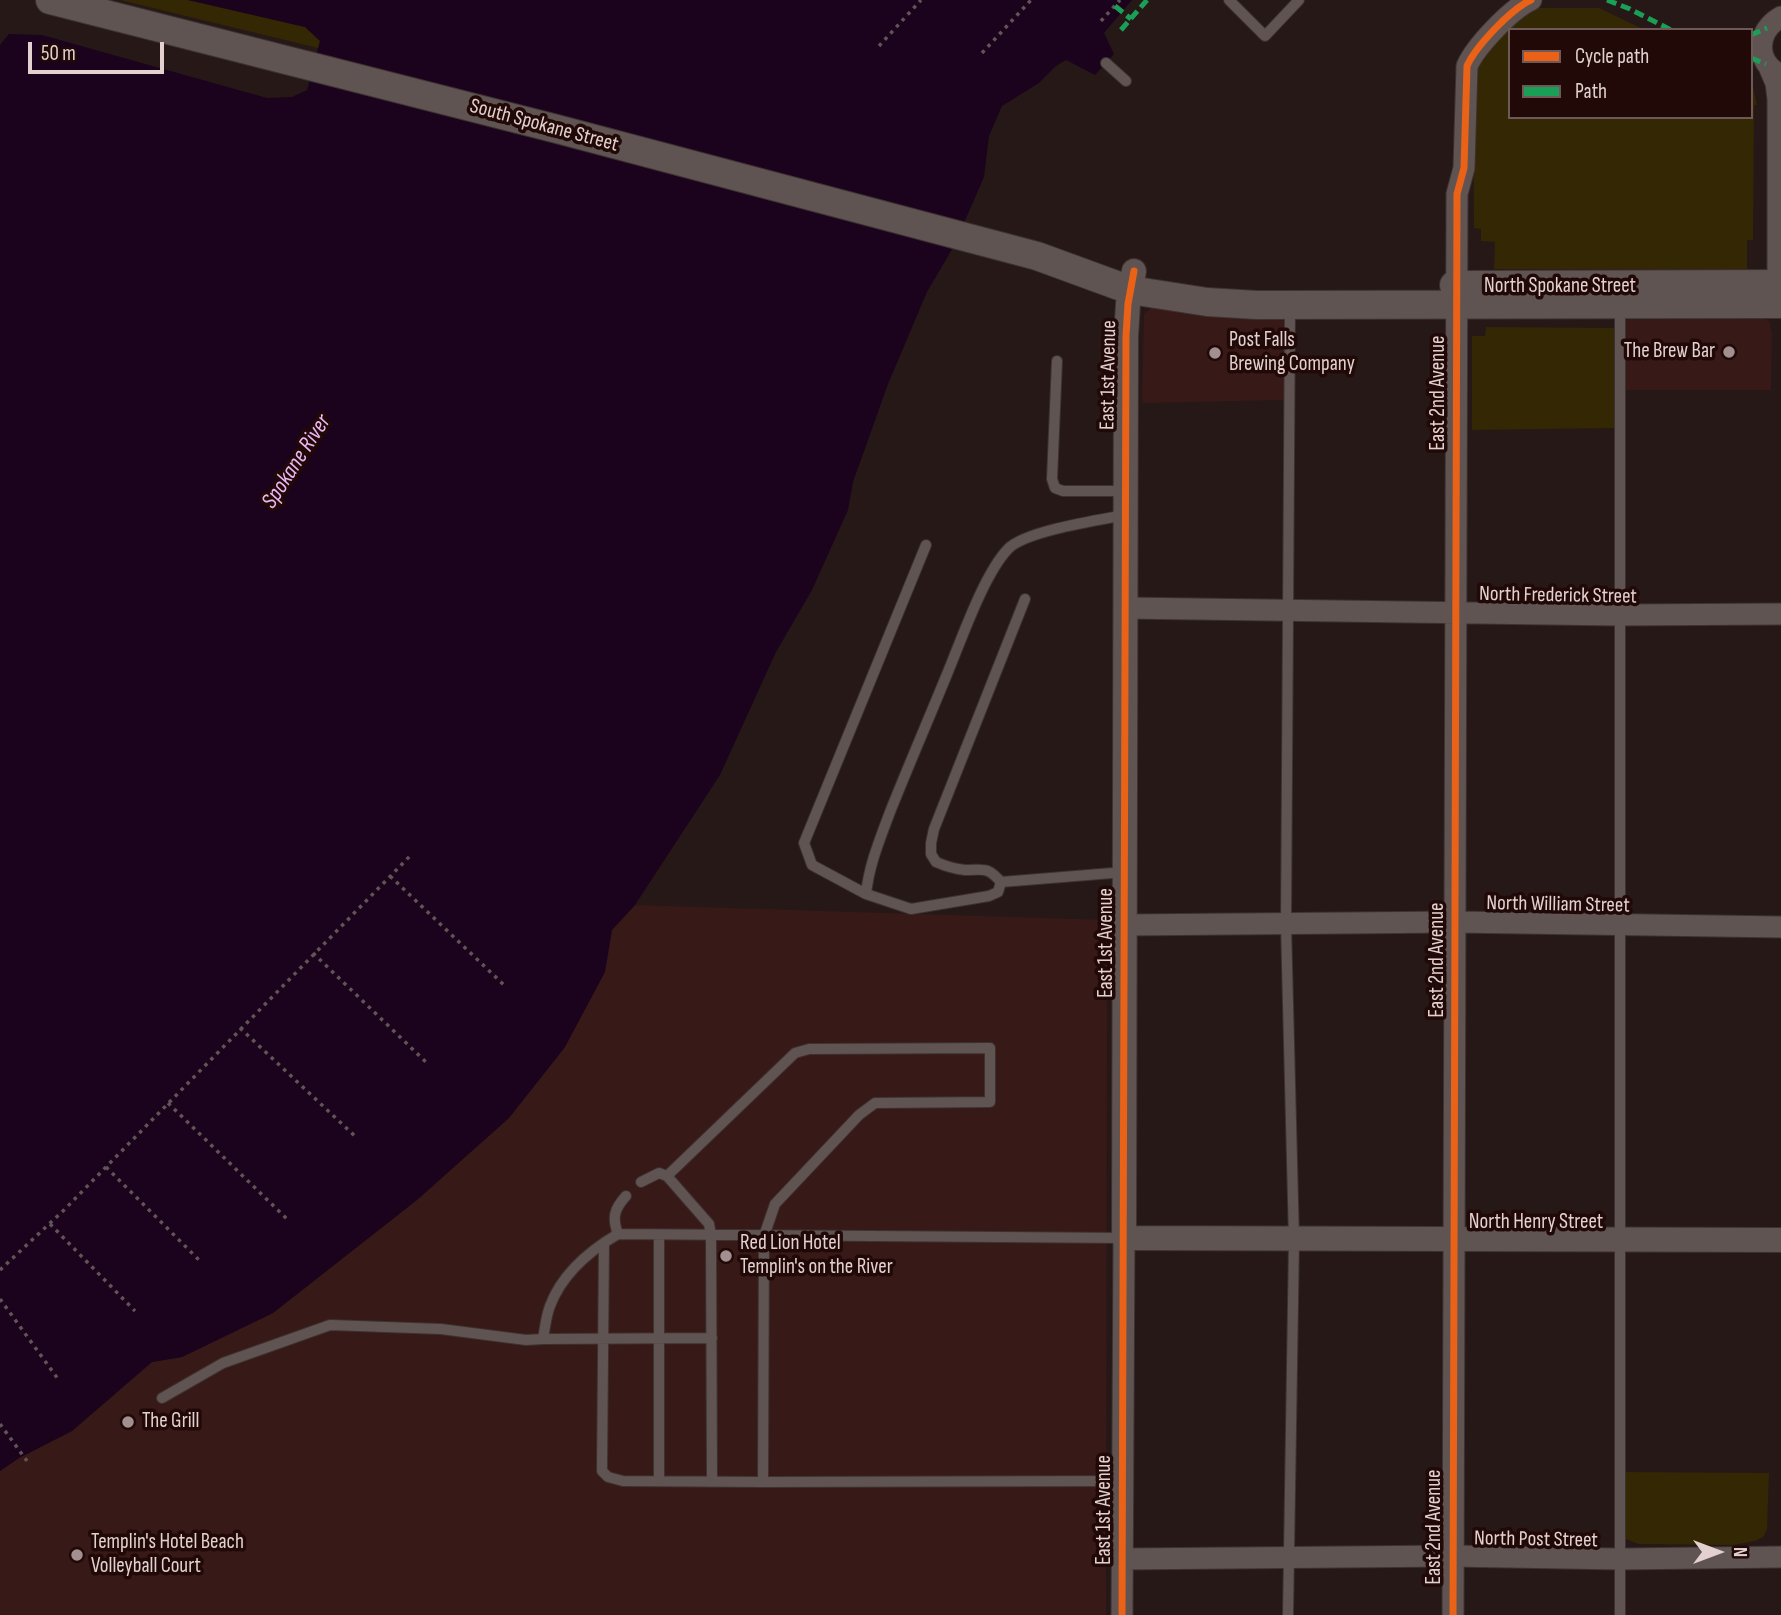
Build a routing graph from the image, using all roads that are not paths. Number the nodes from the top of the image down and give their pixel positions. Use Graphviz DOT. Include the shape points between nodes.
graph roads {
  1 [pos="50,0"];
  2 [pos="1229,0"];
  3 [pos="1299,0"];
  4 [pos="1531,0"];
  5 [pos="1781,18"];
  6 [pos="1106,63"];
  7 [pos="1776,72"];
  8 [pos="1126,81"];
  9 [pos="1037,256"];
  10 [pos="1132,281"];
  11 [pos="1456,295"];
  12 [pos="1780,299"];
  13 [pos="1620,305"];
  14 [pos="1290,306"];
  15 [pos="1056,361"];
  16 [pos="1125,503"];
  17 [pos="926,545"];
  18 [pos="1025,599"];
  19 [pos="1125,608"];
  20 [pos="1287,611"];
  21 [pos="1454,613"];
  22 [pos="1781,614"];
  23 [pos="1618,615"];
  24 [pos="1125,872"];
  25 [pos="1001,882"];
  26 [pos="866,894"];
  27 [pos="1455,922"];
  28 [pos="1619,923"];
  29 [pos="1125,925"];
  30 [pos="1286,925"];
  31 [pos="1781,927"];
  32 [pos="667,1176"];
  33 [pos="641,1182"];
  34 [pos="626,1196"];
  35 [pos="618,1234"];
  36 [pos="659,1235"];
  37 [pos="711,1235"];
  38 [pos="764,1236"];
  39 [pos="1124,1238"];
  40 [pos="1294,1240"];
  41 [pos="1455,1240"];
  42 [pos="1621,1240"];
  43 [pos="1781,1240"];
  44 [pos="604,1243"];
  45 [pos="603,1338"];
  46 [pos="659,1338"];
  47 [pos="712,1338"];
  48 [pos="543,1339"];
  49 [pos="162,1398"];
  50 [pos="659,1481"];
  51 [pos="1122,1481"];
  52 [pos="712,1482"];
  53 [pos="763,1482"];
  54 [pos="1452,1556"];
  55 [pos="1288,1557"];
  56 [pos="1781,1557"];
  57 [pos="1122,1559"];
  58 [pos="1620,1559"];
  59 [pos="1122,1615"];
  60 [pos="1288,1615"];
  61 [pos="1452,1615"];
  62 [pos="1620,1615"];
  1 -- 9 [label="main road, South Spokane Street"];
  2 -- 3 [label="lane" via="1265,36"];
  4 -- 11 [label="street, East 2nd Avenue" via="1515,10 1467,66 1464,168 1457,201"];
  5 -- 7 [label="street" via="1767,28 1761,42 1763,57"];
  6 -- 8 [label="lane"];
  7 -- 12 [label="street"];
  9 -- 10 [label="main road, North Spokane Street"];
  10 -- 11 [label="main road, North Spokane Street"];
  10 -- 14 [label="main road, North Spokane Street" via="1207,302"];
  10 -- 16 [label="street, East 1st Avenue" via="1126,328"];
  11 -- 12 [label="main road, North Spokane Street"];
  11 -- 13 [label="main road, North Spokane Street"];
  11 -- 14 [label="main road, North Spokane Street"];
  11 -- 21 [label="street, East 2nd Avenue"];
  12 -- 13 [label="main road, North Spokane Street"];
  13 -- 23 [label="lane"];
  14 -- 20 [label="lane"];
  15 -- 16 [label="lane" via="1055,488"];
  16 -- 19 [label="street, East 1st Avenue"];
  16 -- 26 [label="lane" via="1010,547 998,563 899,789 868,870"];
  17 -- 26 [label="lane" via="804,843 812,865"];
  18 -- 25 [label="lane" via="930,843 936,862 962,870 986,869"];
  19 -- 20 [label="street, North Frederick Street"];
  19 -- 24 [label="street, East 1st Avenue"];
  20 -- 21 [label="street, North Frederick Street"];
  20 -- 30 [label="lane"];
  21 -- 23 [label="street, North Frederick Street"];
  21 -- 27 [label="street, East 2nd Avenue"];
  22 -- 23 [label="street, North Frederick Street"];
  23 -- 28 [label="lane"];
  24 -- 25 [label="lane"];
  24 -- 29 [label="street, East 1st Avenue"];
  25 -- 26 [label="lane" via="998,892 989,896 911,909"];
  27 -- 28 [label="street, North William Street"];
  27 -- 30 [label="street, North William Street"];
  27 -- 41 [label="street, East 2nd Avenue"];
  28 -- 31 [label="street, North William Street"];
  28 -- 42 [label="lane"];
  29 -- 30 [label="street, North William Street"];
  29 -- 39 [label="street, East 1st Avenue"];
  30 -- 40 [label="lane"];
  32 -- 33 [label="lane" via="659,1174"];
  32 -- 37 [label="lane" via="709,1224"];
  32 -- 38 [label="lane" via="794,1053 809,1049 990,1048 990,1102 875,1102 775,1204"];
  34 -- 35 [label="lane" via="613,1220"];
  35 -- 36 [label="lane"];
  35 -- 44 [label="lane"];
  36 -- 37 [label="lane"];
  36 -- 46 [label="lane"];
  37 -- 38 [label="lane"];
  37 -- 47 [label="lane"];
  38 -- 39 [label="lane"];
  38 -- 53 [label="lane"];
  39 -- 40 [label="street, North Henry Street"];
  39 -- 51 [label="street, East 1st Avenue"];
  40 -- 41 [label="street, North Henry Street"];
  40 -- 55 [label="lane"];
  41 -- 42 [label="street, North Henry Street"];
  41 -- 54 [label="street, East 2nd Avenue"];
  42 -- 43 [label="street, North Henry Street"];
  42 -- 58 [label="lane"];
  44 -- 45 [label="lane"];
  44 -- 48 [label="lane" via="565,1278 550,1307"];
  45 -- 46 [label="lane"];
  45 -- 48 [label="lane"];
  45 -- 50 [label="lane" via="602,1471 623,1481"];
  46 -- 47 [label="lane"];
  46 -- 50 [label="lane"];
  47 -- 52 [label="lane"];
  48 -- 49 [label="lane" via="330,1325 223,1363"];
  50 -- 52 [label="lane"];
  51 -- 53 [label="lane"];
  51 -- 57 [label="street, East 1st Avenue"];
  52 -- 53 [label="lane"];
  54 -- 55 [label="street, North Post Street"];
  54 -- 58 [label="street, North Post Street"];
  54 -- 61 [label="street, East 2nd Avenue"];
  55 -- 57 [label="street, North Post Street"];
  55 -- 60 [label="lane"];
  56 -- 58 [label="street, North Post Street"];
  57 -- 59 [label="street, East 1st Avenue"];
  58 -- 62 [label="lane"];
}
